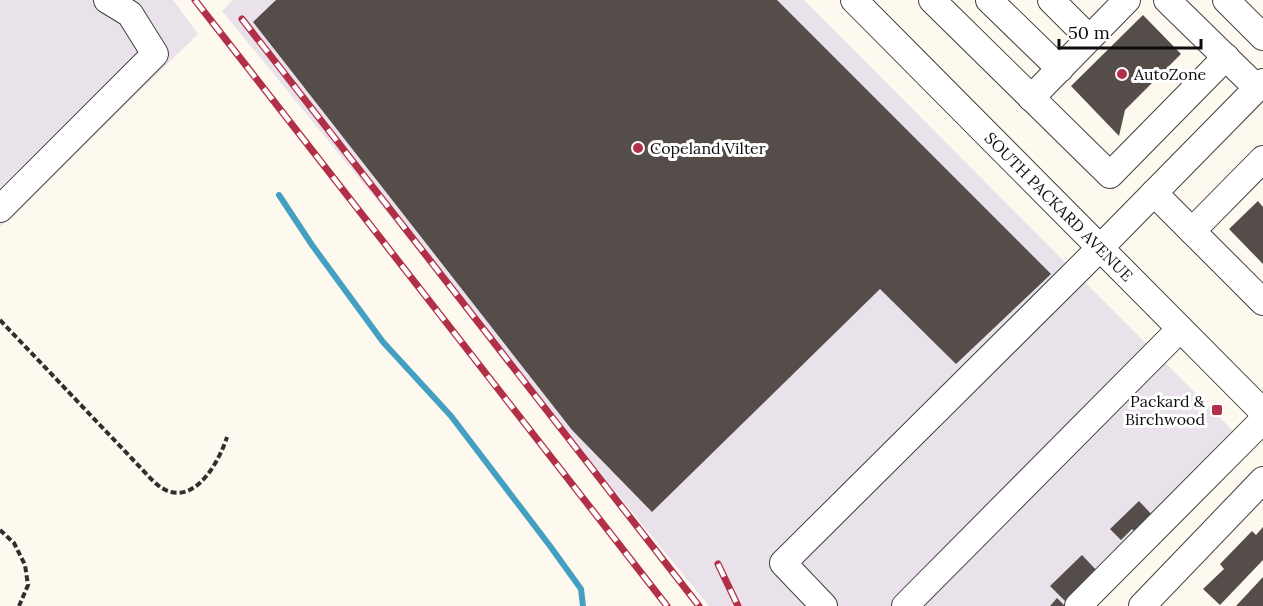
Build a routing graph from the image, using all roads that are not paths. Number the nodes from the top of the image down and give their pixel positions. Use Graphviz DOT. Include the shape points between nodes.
graph roads {
  1 [pos="107,0"];
  2 [pos="854,0"];
  3 [pos="932,0"];
  4 [pos="990,0"];
  5 [pos="1051,0"];
  6 [pos="1167,0"];
  7 [pos="1226,0"];
  8 [pos="1118,3"];
  9 [pos="1263,37"];
  10 [pos="1089,38"];
  11 [pos="1226,57"];
  12 [pos="1060,69"];
  13 [pos="1260,85"];
  14 [pos="1031,98"];
  15 [pos="1263,159"];
  16 [pos="1154,193"];
  17 [pos="0,209"];
  18 [pos="1192,231"];
  19 [pos="1100,248"];
  20 [pos="1263,302"];
  21 [pos="1180,328"];
  22 [pos="1263,412"];
  23 [pos="1263,420"];
  24 [pos="1263,480"];
  25 [pos="824,606"];
  26 [pos="905,606"];
  27 [pos="1078,606"];
  28 [pos="1142,606"];
  1 -- 17 [label="street" via="130,14 155,54"];
  2 -- 19 [label="street, SOUTH PACKARD AVENUE"];
  3 -- 14 [label="street"];
  4 -- 12 [label="street"];
  5 -- 10 [label="street"];
  6 -- 11 [label="street"];
  7 -- 9 [label="street"];
  8 -- 10 [label="street"];
  10 -- 12 [label="street"];
  11 -- 13 [label="street"];
  11 -- 14 [label="street" via="1110,176"];
  12 -- 14 [label="street"];
  13 -- 16 [label="street"];
  15 -- 18 [label="street"];
  16 -- 18 [label="street"];
  16 -- 19 [label="street"];
  18 -- 20 [label="street"];
  19 -- 21 [label="street, SOUTH PACKARD AVENUE"];
  19 -- 25 [label="street" via="783,562"];
  21 -- 22 [label="street, SOUTH PACKARD AVENUE"];
  21 -- 26 [label="street"];
  23 -- 27 [label="street"];
  24 -- 28 [label="street"];
}
